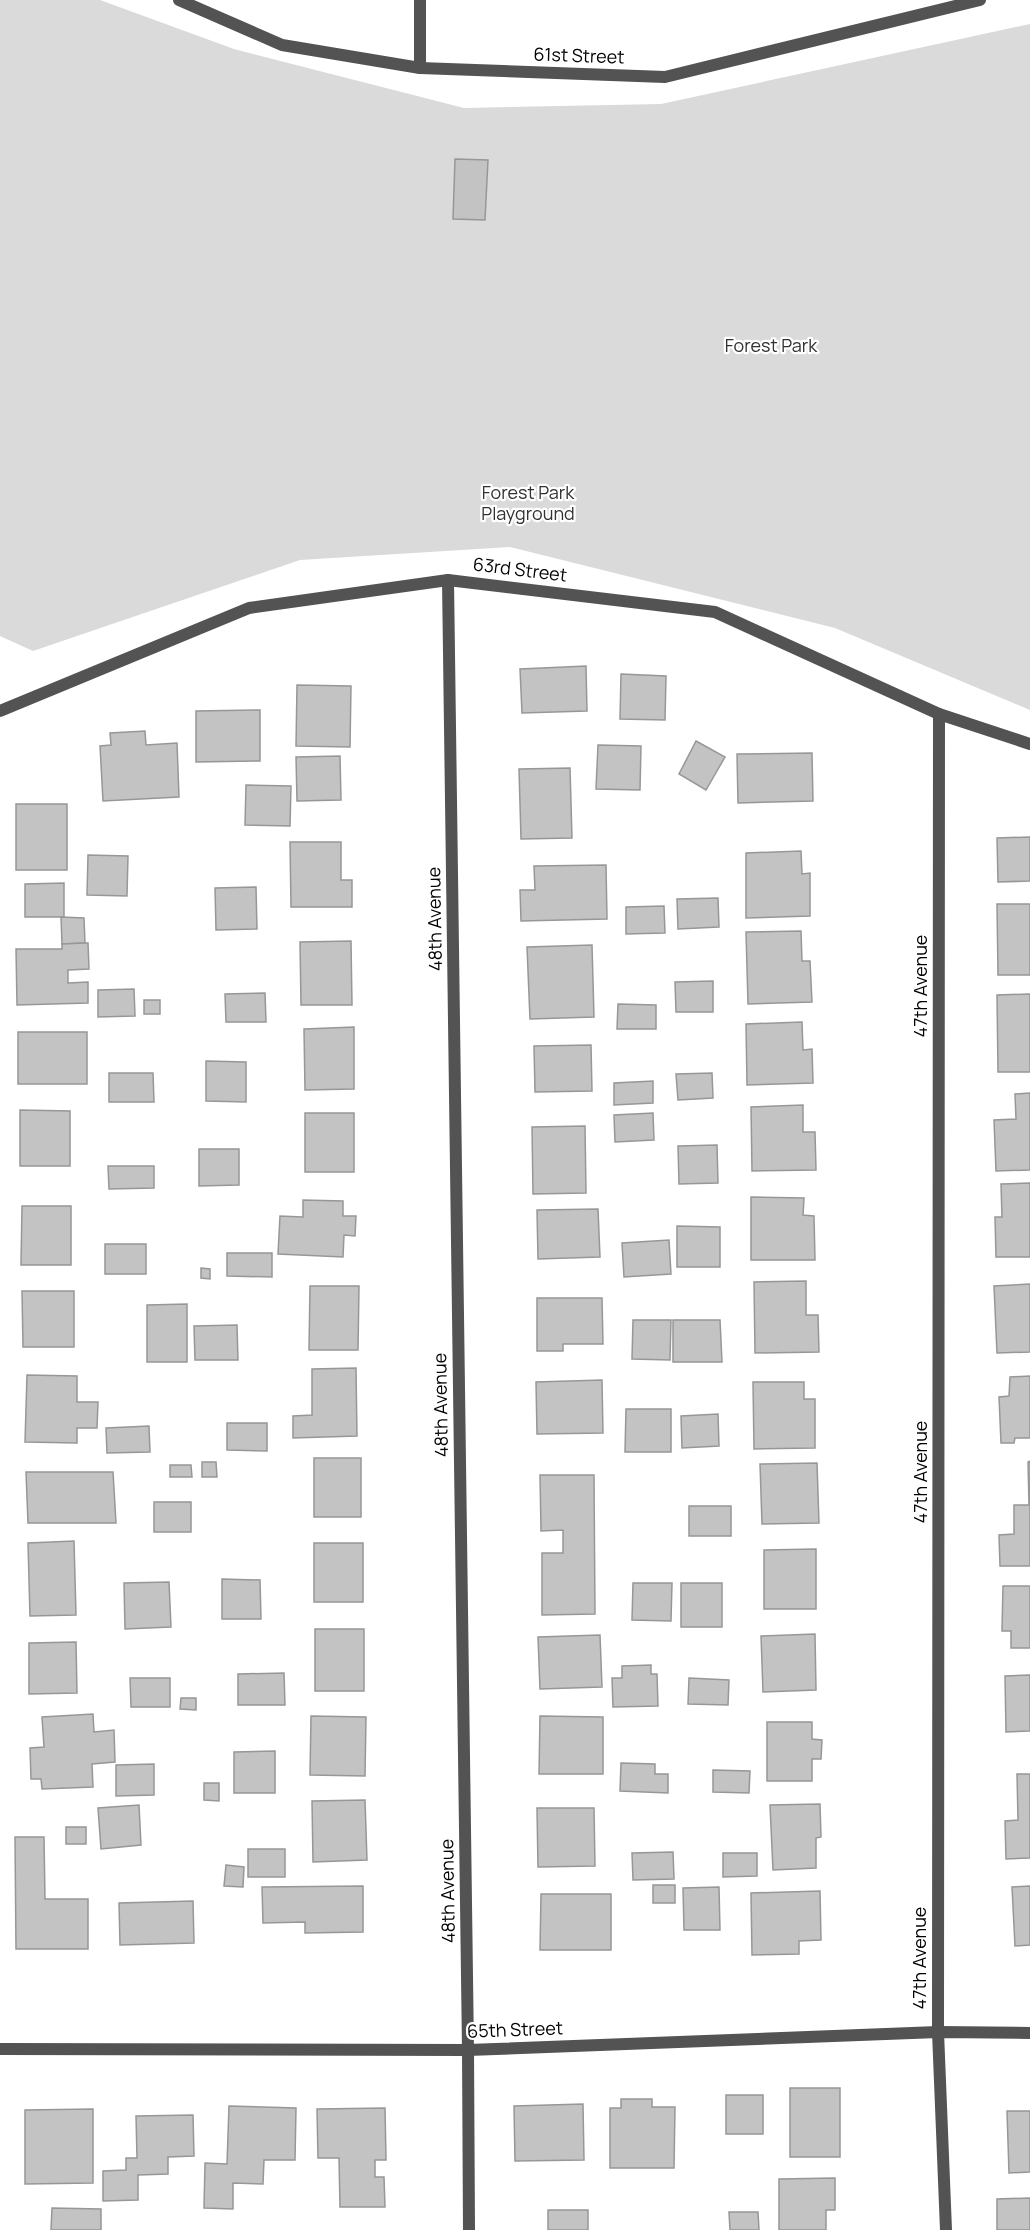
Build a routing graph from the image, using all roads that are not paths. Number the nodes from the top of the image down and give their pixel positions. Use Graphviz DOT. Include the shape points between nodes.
graph roads {
  1 [pos="179,0"];
  2 [pos="420,0"];
  3 [pos="980,0"];
  4 [pos="966,1"];
  5 [pos="420,68"];
  6 [pos="448,580"];
  7 [pos="0,711"];
  8 [pos="939,714"];
  9 [pos="1030,744"];
  10 [pos="938,2032"];
  11 [pos="1030,2033"];
  12 [pos="0,2049"];
  13 [pos="468,2050"];
  14 [pos="469,2230"];
  15 [pos="946,2230"];
  1 -- 5 [label="street, 61st Street" via="282,45"];
  2 -- 5 [label="street"];
  3 -- 4 [label="street, 61st Street"];
  4 -- 5 [label="street, 61st Street" via="665,77"];
  6 -- 7 [label="street, 63rd Street" via="249,608"];
  6 -- 8 [label="street, 63rd Street" via="715,612"];
  6 -- 13 [label="street, 48th Avenue"];
  8 -- 9 [label="street, 63rd Street"];
  8 -- 10 [label="street, 47th Avenue"];
  10 -- 11 [label="street, 65th Street"];
  10 -- 13 [label="street, 65th Street"];
  10 -- 15 [label="street, 47th Avenue"];
  12 -- 13 [label="street, 65th Street"];
  13 -- 14 [label="street, 48th Avenue"];
}
